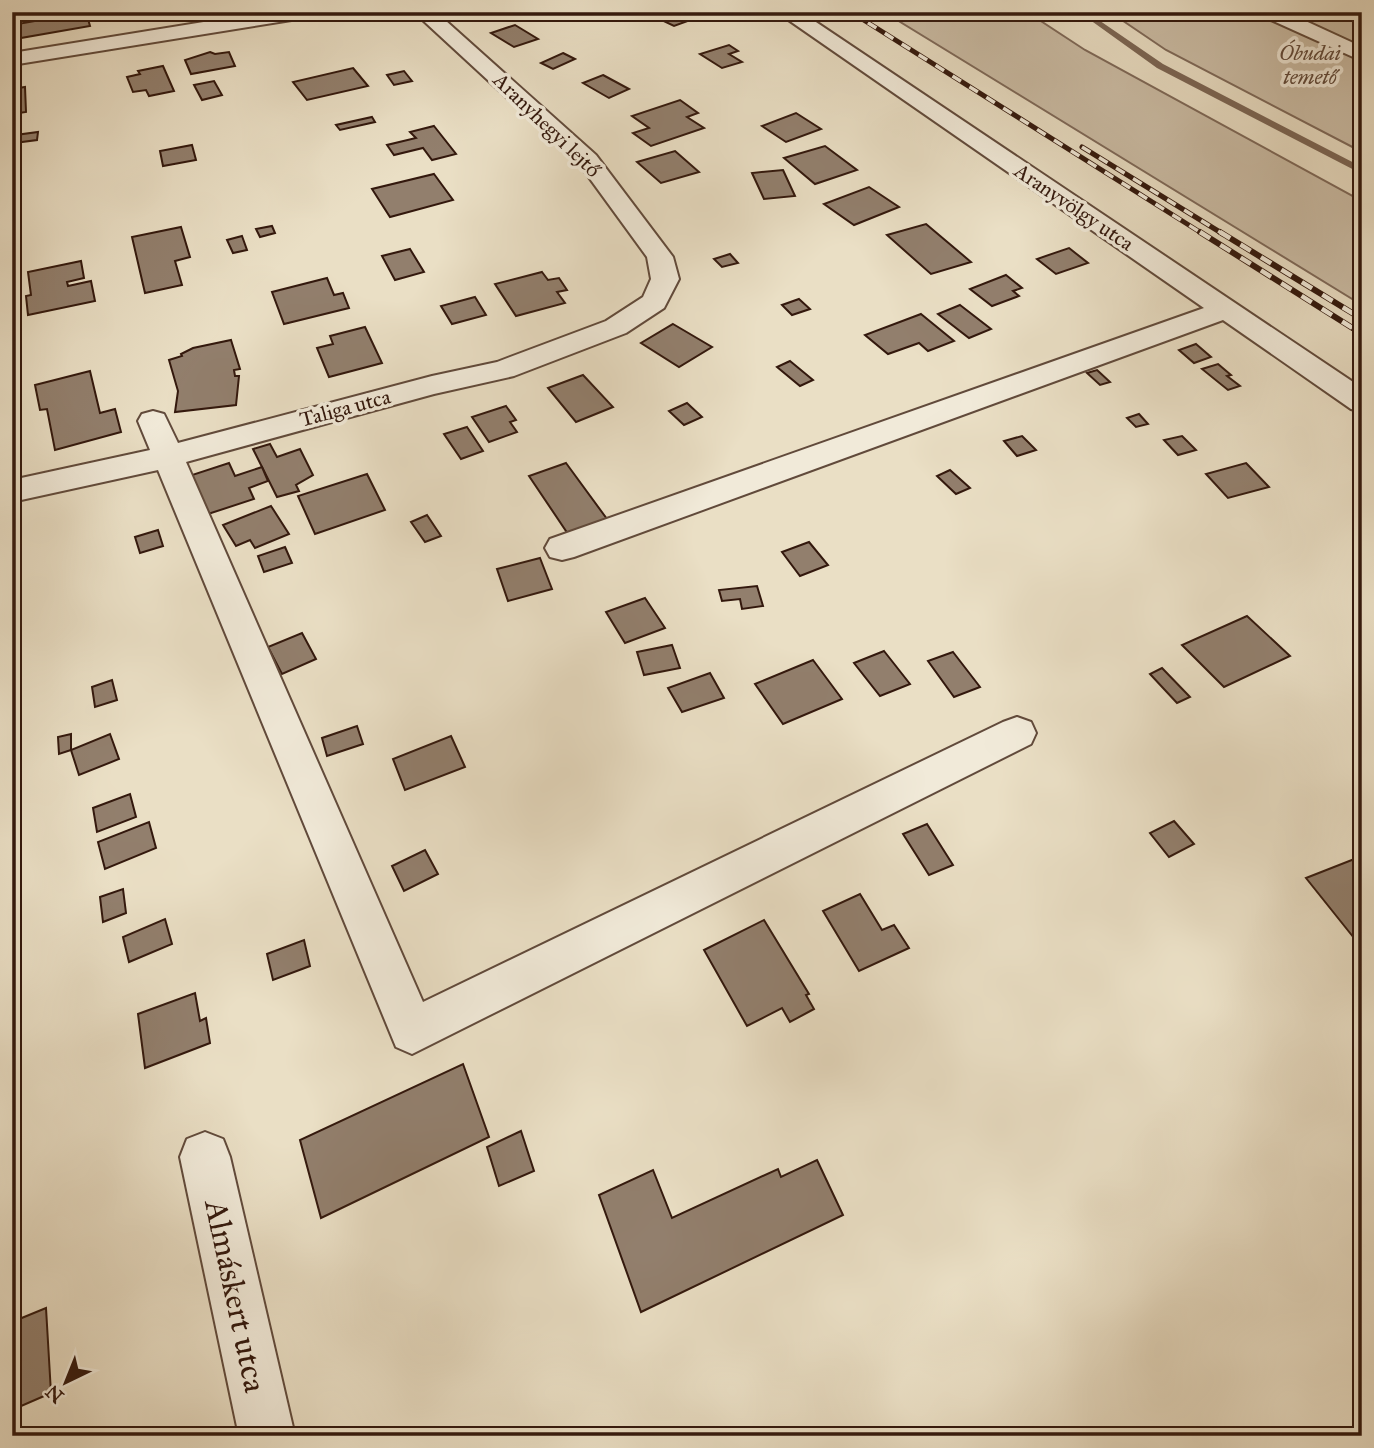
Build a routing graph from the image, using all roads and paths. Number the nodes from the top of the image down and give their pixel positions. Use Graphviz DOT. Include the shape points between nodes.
graph roads {
  1 [pos="304,12"];
  2 [pos="424,12"];
  3 [pos="787,12"];
  4 [pos="1269,12"];
  5 [pos="1362,55"];
  6 [pos="12,59"];
  7 [pos="662,290"];
  8 [pos="1225,310"];
  9 [pos="1362,402"];
  10 [pos="160,439"];
  11 [pos="12,491"];
  12 [pos="562,548"];
  13 [pos="1017,733"];
  14 [pos="205,1157"];
  15 [pos="267,1436"];
  1 -- 6 [label="street"];
  2 -- 7 [label="street, Aranyhegyi lejtő" via="588,160 660,257 665,279"];
  3 -- 8 [label="street, Aranyvölgy utca"];
  4 -- 5 [label="street"];
  7 -- 10 [label="street, Taliga utca" via="654,302 616,327 524,364"];
  8 -- 9 [label="street, Aranyvölgy utca"];
  8 -- 12 [label="street"];
  10 -- 11 [label="street, Taliga utca"];
  10 -- 13 [label="street" via="412,1031"];
  14 -- 15 [label="street, Almáskert utca"];
}
